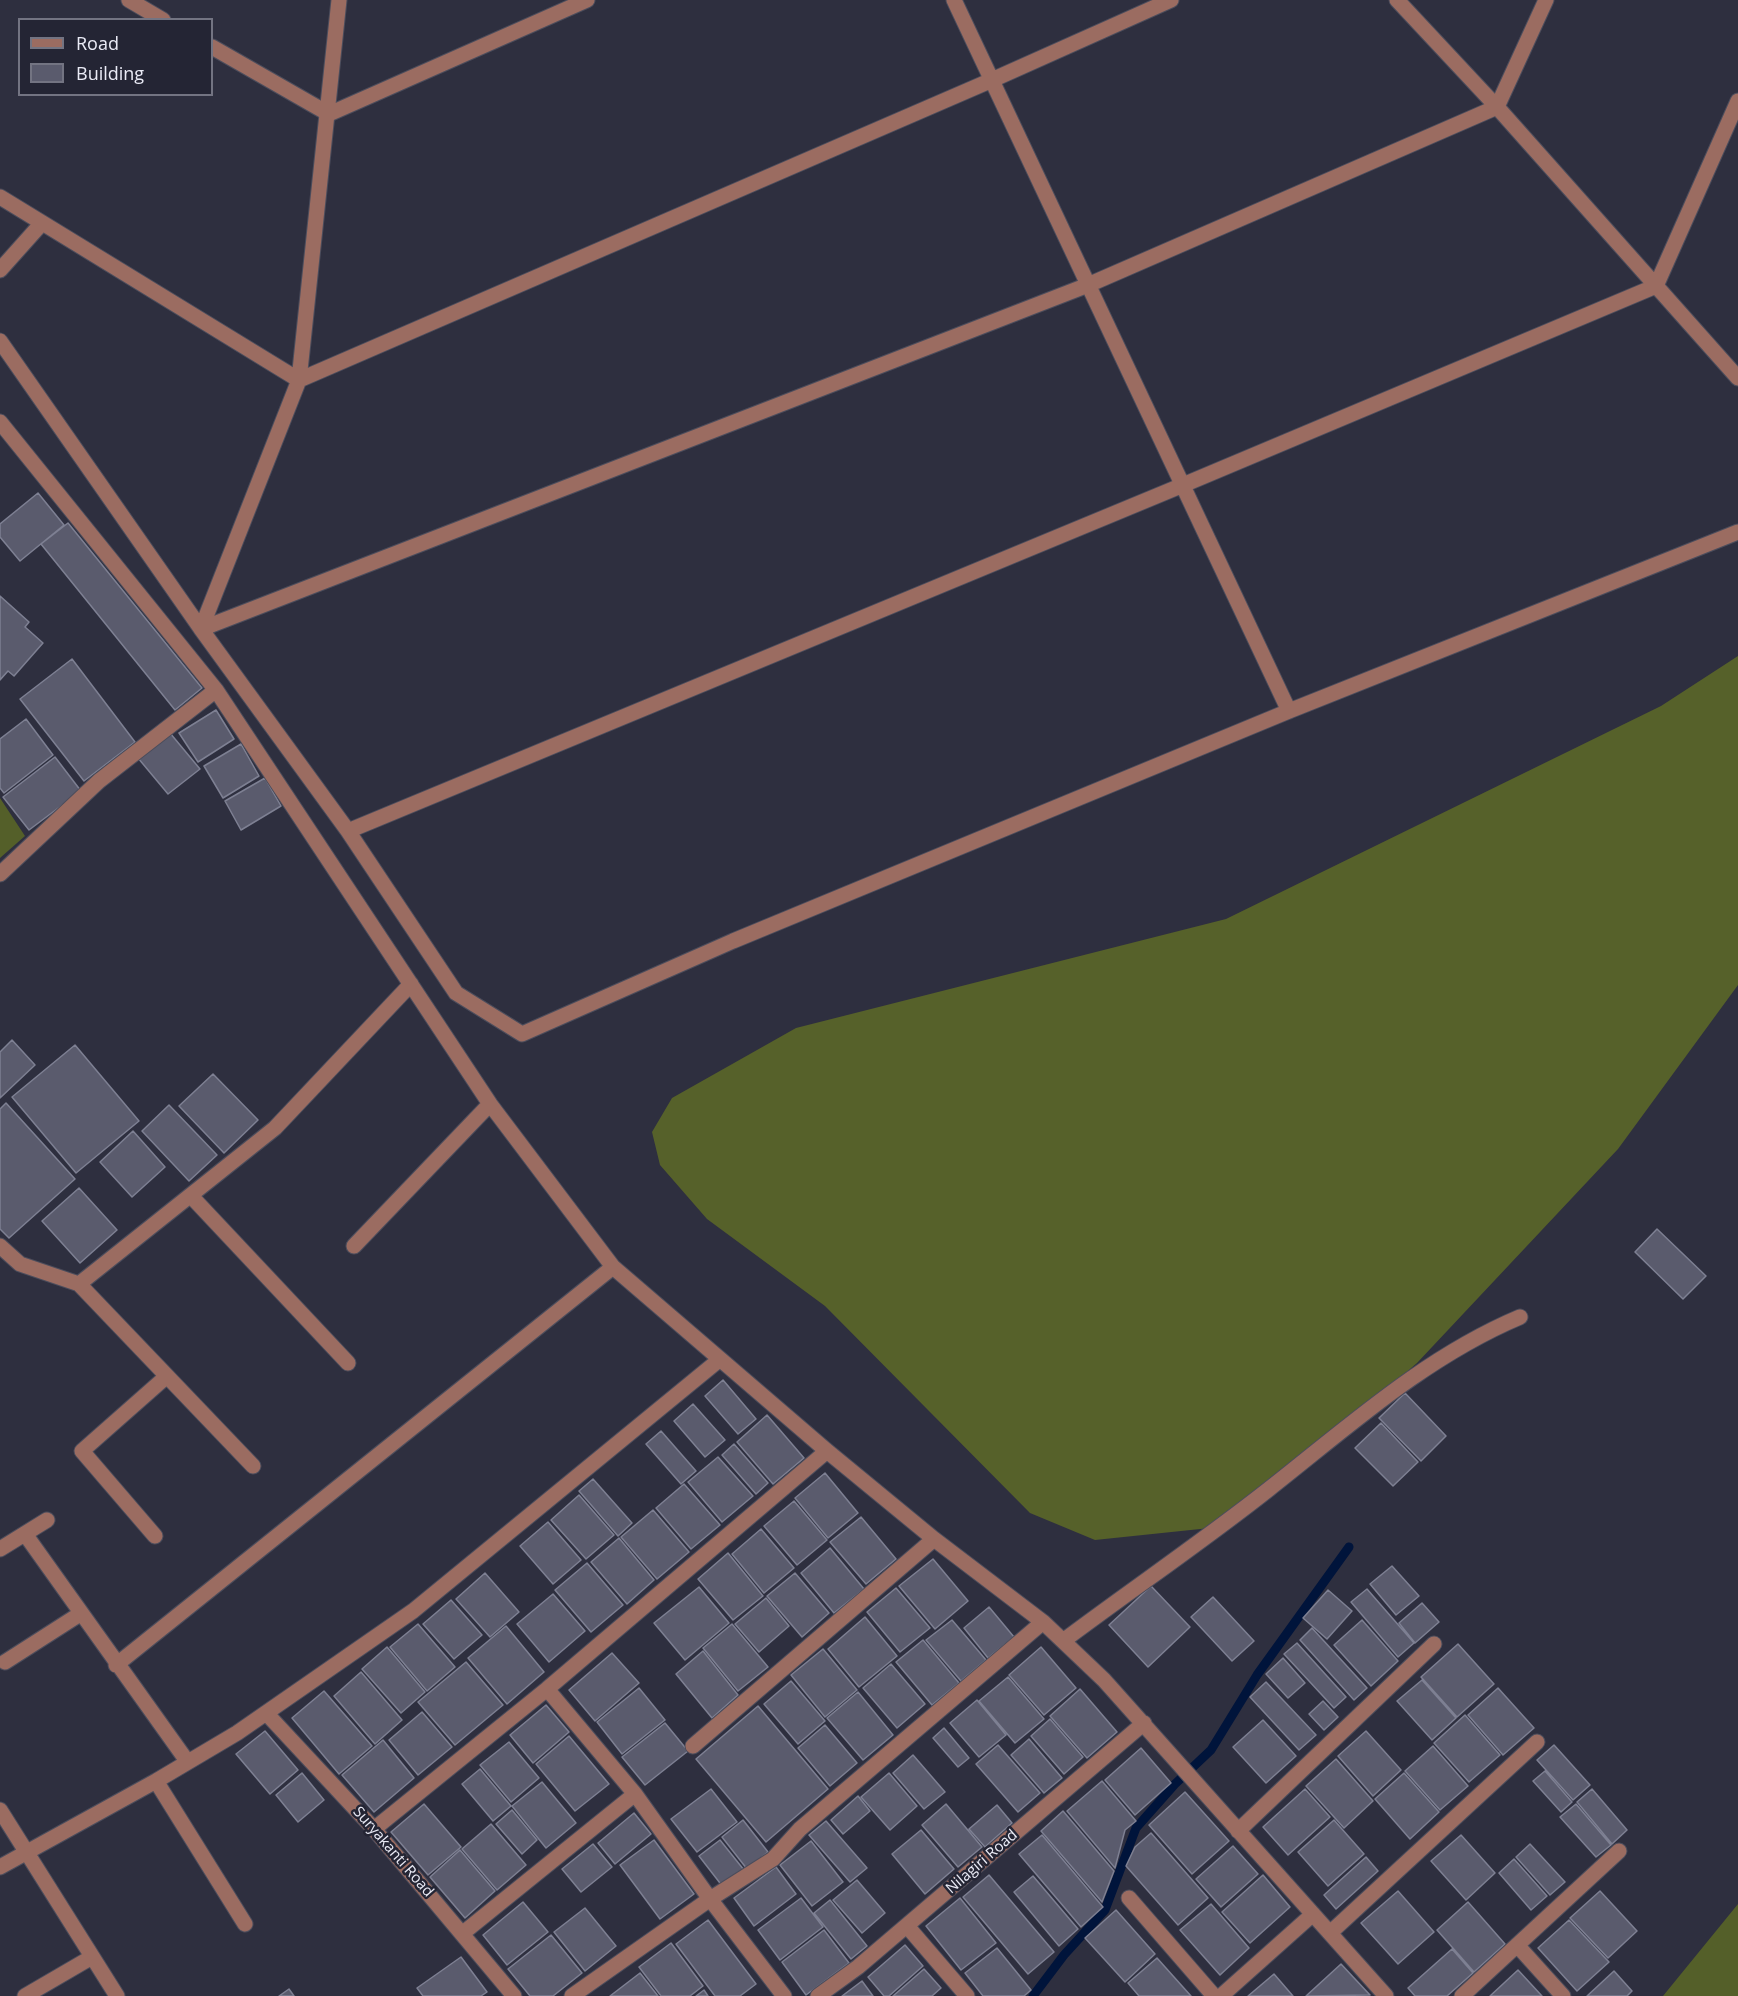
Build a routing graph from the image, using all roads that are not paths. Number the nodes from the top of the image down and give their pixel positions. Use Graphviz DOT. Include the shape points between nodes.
graph roads {
  1 [pos="129,0"];
  2 [pos="339,0"];
  3 [pos="587,0"];
  4 [pos="954,0"];
  5 [pos="1171,0"];
  6 [pos="1397,0"];
  7 [pos="1546,0"];
  8 [pos="160,18"];
  9 [pos="213,48"];
  10 [pos="992,80"];
  11 [pos="1738,101"];
  12 [pos="1497,107"];
  13 [pos="329,114"];
  14 [pos="0,197"];
  15 [pos="42,223"];
  16 [pos="0,270"];
  17 [pos="1088,285"];
  18 [pos="1656,286"];
  19 [pos="0,340"];
  20 [pos="1738,378"];
  21 [pos="299,380"];
  22 [pos="0,422"];
  23 [pos="1183,485"];
  24 [pos="1738,532"];
  25 [pos="201,629"];
  26 [pos="216,690"];
  27 [pos="1289,711"];
  28 [pos="348,831"];
  29 [pos="0,874"];
  30 [pos="411,984"];
  31 [pos="490,1104"];
  32 [pos="191,1196"];
  33 [pos="354,1245"];
  34 [pos="0,1246"];
  35 [pos="613,1267"];
  36 [pos="79,1284"];
  37 [pos="1520,1317"];
  38 [pos="719,1360"];
  39 [pos="348,1363"];
  40 [pos="167,1376"];
  41 [pos="827,1451"];
  42 [pos="253,1466"];
  43 [pos="47,1520"];
  44 [pos="25,1534"];
  45 [pos="155,1536"];
  46 [pos="934,1539"];
  47 [pos="0,1549"];
  48 [pos="80,1614"];
  49 [pos="1043,1622"];
  50 [pos="1063,1641"];
  51 [pos="1434,1644"];
  52 [pos="5,1662"];
  53 [pos="116,1665"];
  54 [pos="547,1689"];
  55 [pos="267,1713"];
  56 [pos="1144,1724"];
  57 [pos="1537,1742"];
  58 [pos="693,1746"];
  59 [pos="187,1761"];
  60 [pos="156,1782"];
  61 [pos="635,1794"];
  62 [pos="0,1810"];
  63 [pos="374,1829"];
  64 [pos="1239,1831"];
  65 [pos="1619,1851"];
  66 [pos="26,1852"];
  67 [pos="0,1867"];
  68 [pos="1129,1898"];
  69 [pos="710,1899"];
  70 [pos="1313,1914"];
  71 [pos="245,1924"];
  72 [pos="907,1926"];
  73 [pos="463,1933"];
  74 [pos="1330,1934"];
  75 [pos="1517,1945"];
  76 [pos="92,1957"];
  77 [pos="26,1996"];
  78 [pos="117,1996"];
  79 [pos="514,1996"];
  80 [pos="572,1996"];
  81 [pos="784,1996"];
  82 [pos="818,1996"];
  83 [pos="967,1996"];
  84 [pos="1214,1996"];
  85 [pos="1221,1996"];
  86 [pos="1386,1996"];
  87 [pos="1462,1996"];
  88 [pos="1563,1996"];
  1 -- 8 [label="street"];
  2 -- 13 [label="street"];
  3 -- 13 [label="street"];
  4 -- 10 [label="street"];
  5 -- 10 [label="street"];
  6 -- 12 [label="street"];
  7 -- 12 [label="street"];
  9 -- 13 [label="street"];
  10 -- 17 [label="street"];
  10 -- 21 [label="street"];
  11 -- 18 [label="street"];
  12 -- 17 [label="street"];
  12 -- 18 [label="street"];
  13 -- 21 [label="street"];
  14 -- 15 [label="street"];
  15 -- 16 [label="street"];
  15 -- 21 [label="street"];
  17 -- 23 [label="street"];
  17 -- 25 [label="street"];
  18 -- 20 [label="street"];
  18 -- 23 [label="street"];
  19 -- 25 [label="street"];
  21 -- 25 [label="street"];
  22 -- 26 [label="street"];
  23 -- 27 [label="street"];
  23 -- 28 [label="street"];
  24 -- 27 [label="street"];
  25 -- 28 [label="street"];
  26 -- 29 [label="street" via="99,781"];
  26 -- 30 [label="street"];
  27 -- 28 [label="street" via="734,941 522,1034 456,993"];
  30 -- 31 [label="street"];
  30 -- 32 [label="street" via="275,1128"];
  31 -- 33 [label="street"];
  31 -- 35 [label="street"];
  32 -- 36 [label="street"];
  32 -- 39 [label="street"];
  34 -- 36 [label="street" via="20,1264"];
  35 -- 38 [label="street"];
  35 -- 53 [label="street"];
  36 -- 40 [label="street"];
  37 -- 50 [label="street" via="1481,1333 1394,1390 1266,1491"];
  38 -- 41 [label="street"];
  38 -- 55 [label="street" via="413,1611"];
  40 -- 42 [label="street"];
  40 -- 45 [label="street" via="81,1451"];
  41 -- 46 [label="street"];
  41 -- 54 [label="street"];
  43 -- 44 [label="street"];
  44 -- 47 [label="street"];
  44 -- 48 [label="street"];
  46 -- 49 [label="street"];
  46 -- 58 [label="street"];
  48 -- 52 [label="street"];
  48 -- 53 [label="street"];
  49 -- 50 [label="street"];
  49 -- 69 [label="street" via="800,1829 773,1859"];
  50 -- 56 [label="street"];
  51 -- 64 [label="street"];
  53 -- 59 [label="street"];
  54 -- 61 [label="street"];
  54 -- 63 [label="street"];
  55 -- 59 [label="street"];
  55 -- 63 [label="street, Suryakanti Road"];
  56 -- 64 [label="street"];
  56 -- 72 [label="street, Nilagiri Road"];
  57 -- 74 [label="street"];
  59 -- 60 [label="street"];
  60 -- 66 [label="street"];
  60 -- 71 [label="street"];
  61 -- 69 [label="street"];
  61 -- 73 [label="street"];
  62 -- 66 [label="street"];
  63 -- 73 [label="street, Suryakanti Road"];
  64 -- 70 [label="street"];
  65 -- 75 [label="street"];
  66 -- 67 [label="street"];
  66 -- 76 [label="street"];
  68 -- 84 [label="street"];
  69 -- 80 [label="street"];
  69 -- 81 [label="street"];
  70 -- 74 [label="street"];
  70 -- 85 [label="street"];
  72 -- 82 [label="street, Nilagiri Road"];
  72 -- 83 [label="street"];
  73 -- 79 [label="street, Suryakanti Road"];
  74 -- 86 [label="street"];
  75 -- 87 [label="street"];
  75 -- 88 [label="street"];
  76 -- 77 [label="street"];
  76 -- 78 [label="street"];
}
